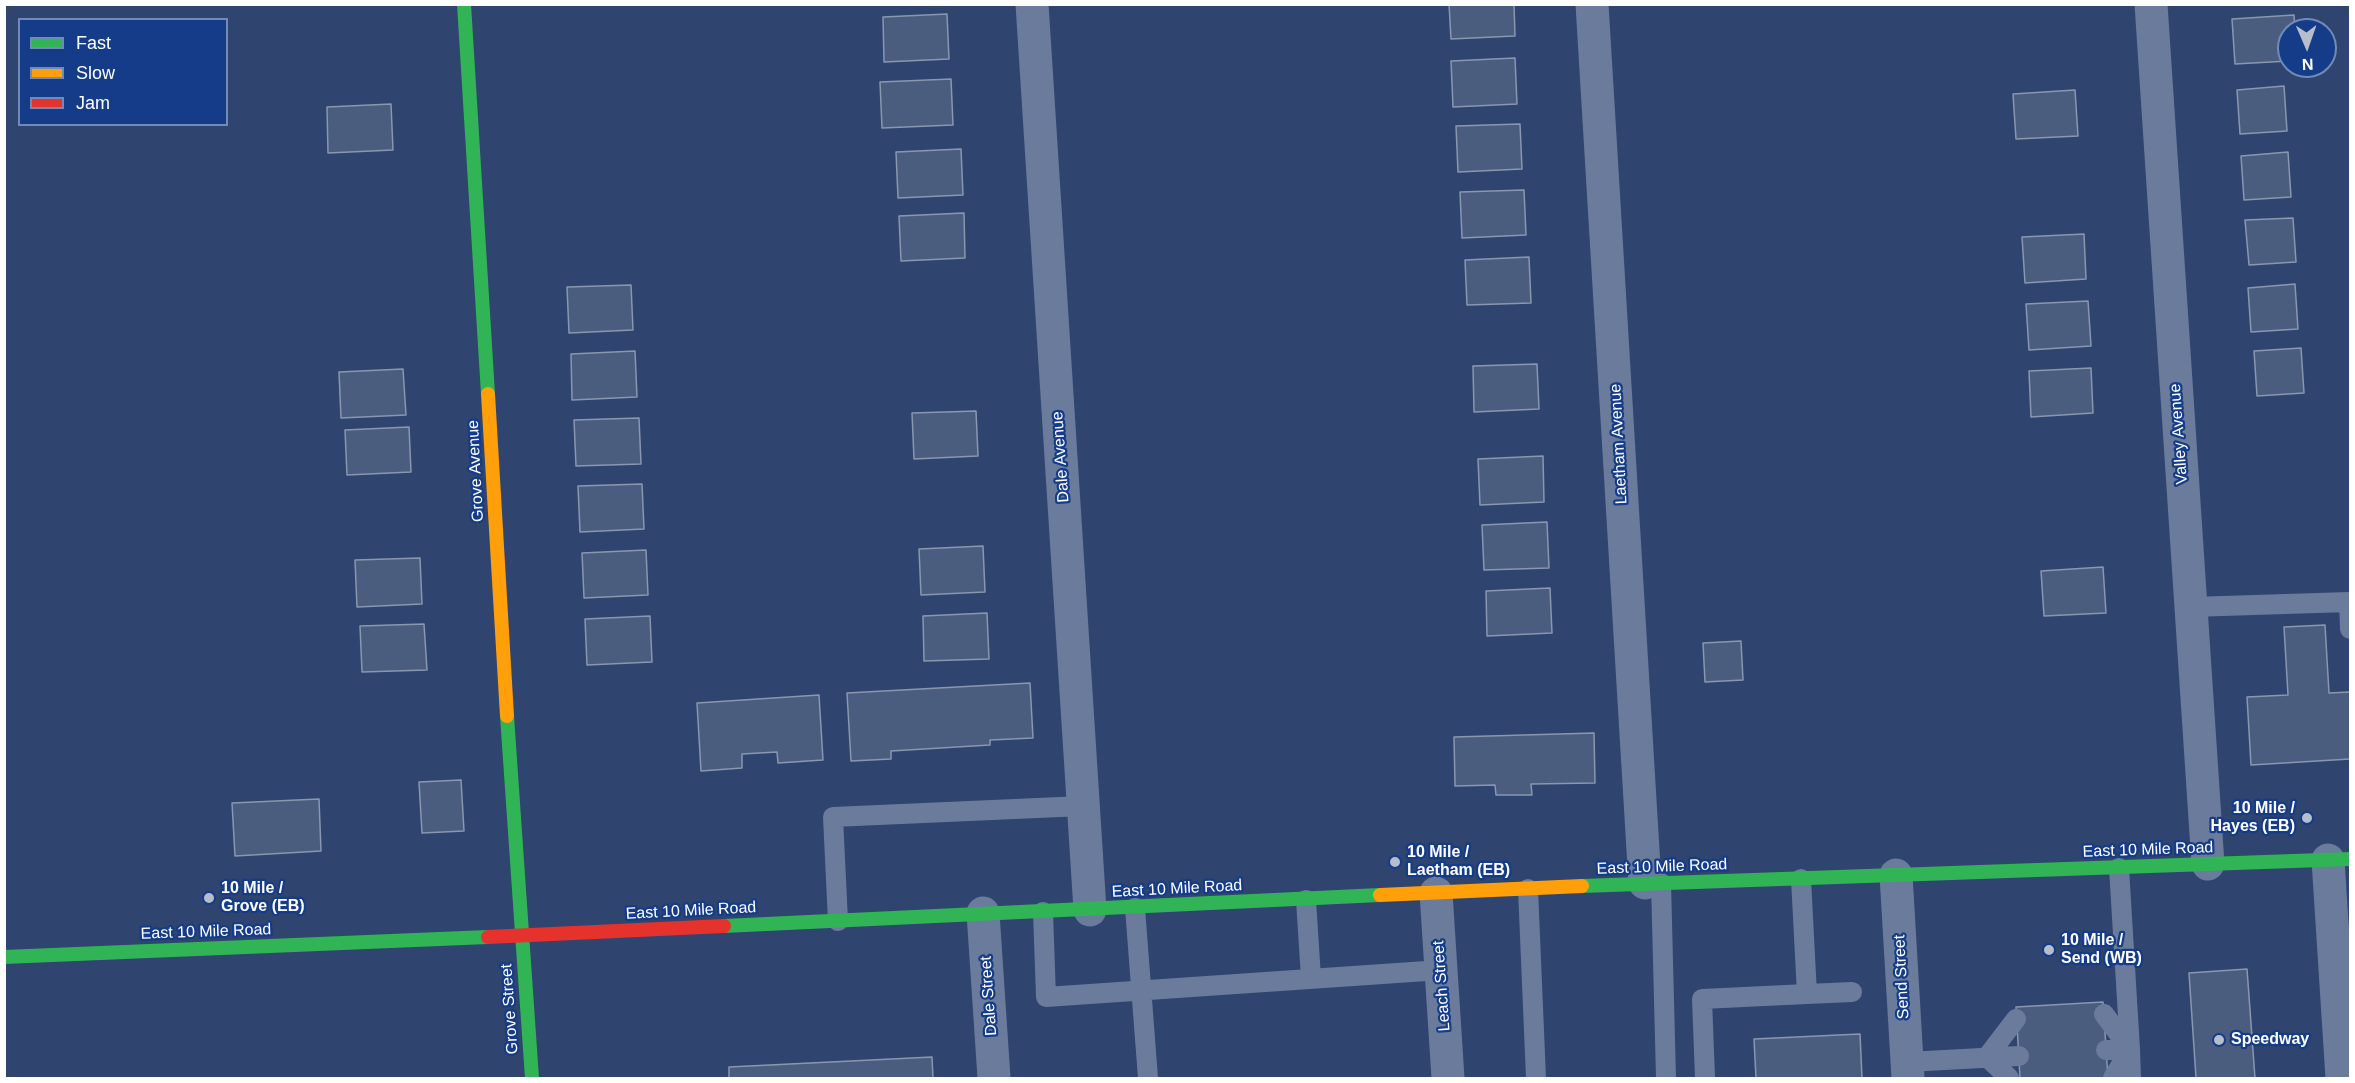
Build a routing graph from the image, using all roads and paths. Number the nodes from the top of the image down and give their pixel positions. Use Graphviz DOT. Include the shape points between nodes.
graph roads {
  1 [pos="464,4"];
  2 [pos="1032,4"];
  3 [pos="1592,4"];
  4 [pos="2151,4"];
  5 [pos="2191,607"];
  6 [pos="2350,629"];
  7 [pos="1083,806"];
  8 [pos="2339,859"];
  9 [pos="2208,864"];
  10 [pos="2119,868"];
  11 [pos="1896,875"];
  12 [pos="1801,879"];
  13 [pos="1653,883"];
  14 [pos="1528,889"];
  15 [pos="1436,893"];
  16 [pos="1305,900"];
  17 [pos="1135,908"];
  18 [pos="1090,910"];
  19 [pos="1043,912"];
  20 [pos="983,913"];
  21 [pos="838,921"];
  22 [pos="521,936"];
  23 [pos="4,957"];
  24 [pos="1441,970"];
  25 [pos="1311,978"];
  26 [pos="1142,990"];
  27 [pos="1852,992"];
  28 [pos="1807,994"];
  29 [pos="2344,1010"];
  30 [pos="2104,1014"];
  31 [pos="2016,1019"];
  32 [pos="2130,1049"];
  33 [pos="2106,1050"];
  34 [pos="2019,1056"];
  35 [pos="1987,1057"];
  36 [pos="1908,1070"];
  37 [pos="532,1078"];
  38 [pos="994,1078"];
  39 [pos="1148,1078"];
  40 [pos="1448,1078"];
  41 [pos="1536,1078"];
  42 [pos="1666,1078"];
  43 [pos="1705,1078"];
  44 [pos="2009,1078"];
  45 [pos="2113,1078"];
  46 [pos="2131,1078"];
  47 [pos="2342,1078"];
  1 -- 22 [label="main road, Grove Avenue"];
  2 -- 7 [label="street, Dale Avenue"];
  3 -- 13 [label="street, Laetham Avenue"];
  4 -- 5 [label="street, Valley Avenue"];
  5 -- 6 [label="lane" via="2349,602"];
  5 -- 9 [label="street, Valley Avenue"];
  7 -- 18 [label="street, Dale Avenue"];
  7 -- 21 [label="lane" via="833,817"];
  8 -- 9 [label="main road, East 10 Mile Road"];
  8 -- 29 [label="street"];
  9 -- 10 [label="main road, East 10 Mile Road"];
  10 -- 11 [label="main road, East 10 Mile Road"];
  10 -- 32 [label="lane"];
  11 -- 12 [label="main road, East 10 Mile Road"];
  11 -- 36 [label="street, Send Street"];
  12 -- 13 [label="main road, East 10 Mile Road"];
  12 -- 28 [label="lane"];
  13 -- 14 [label="main road, East 10 Mile Road"];
  13 -- 42 [label="lane"];
  14 -- 15 [label="main road, East 10 Mile Road"];
  14 -- 41 [label="lane"];
  15 -- 16 [label="main road, East 10 Mile Road"];
  15 -- 24 [label="street, Leach Street"];
  16 -- 17 [label="main road, East 10 Mile Road"];
  16 -- 25 [label="lane"];
  17 -- 18 [label="main road, East 10 Mile Road"];
  17 -- 26 [label="lane"];
  18 -- 19 [label="main road, East 10 Mile Road"];
  19 -- 20 [label="main road, East 10 Mile Road"];
  19 -- 26 [label="lane" via="1046,997"];
  20 -- 21 [label="main road, East 10 Mile Road"];
  20 -- 38 [label="street, Dale Street"];
  21 -- 22 [label="main road, East 10 Mile Road"];
  22 -- 23 [label="main road, East 10 Mile Road"];
  22 -- 37 [label="main road, Grove Street"];
  24 -- 25 [label="lane"];
  24 -- 40 [label="street, Leach Street"];
  25 -- 26 [label="lane"];
  26 -- 39 [label="lane"];
  27 -- 28 [label="lane"];
  28 -- 43 [label="lane" via="1701,999"];
  29 -- 47 [label="street"];
  30 -- 32 [label="lane"];
  31 -- 35 [label="lane"];
  32 -- 33 [label="lane"];
  32 -- 45 [label="lane"];
  32 -- 46 [label="lane"];
  34 -- 35 [label="lane"];
  35 -- 36 [label="lane"];
  35 -- 44 [label="lane"];
}
